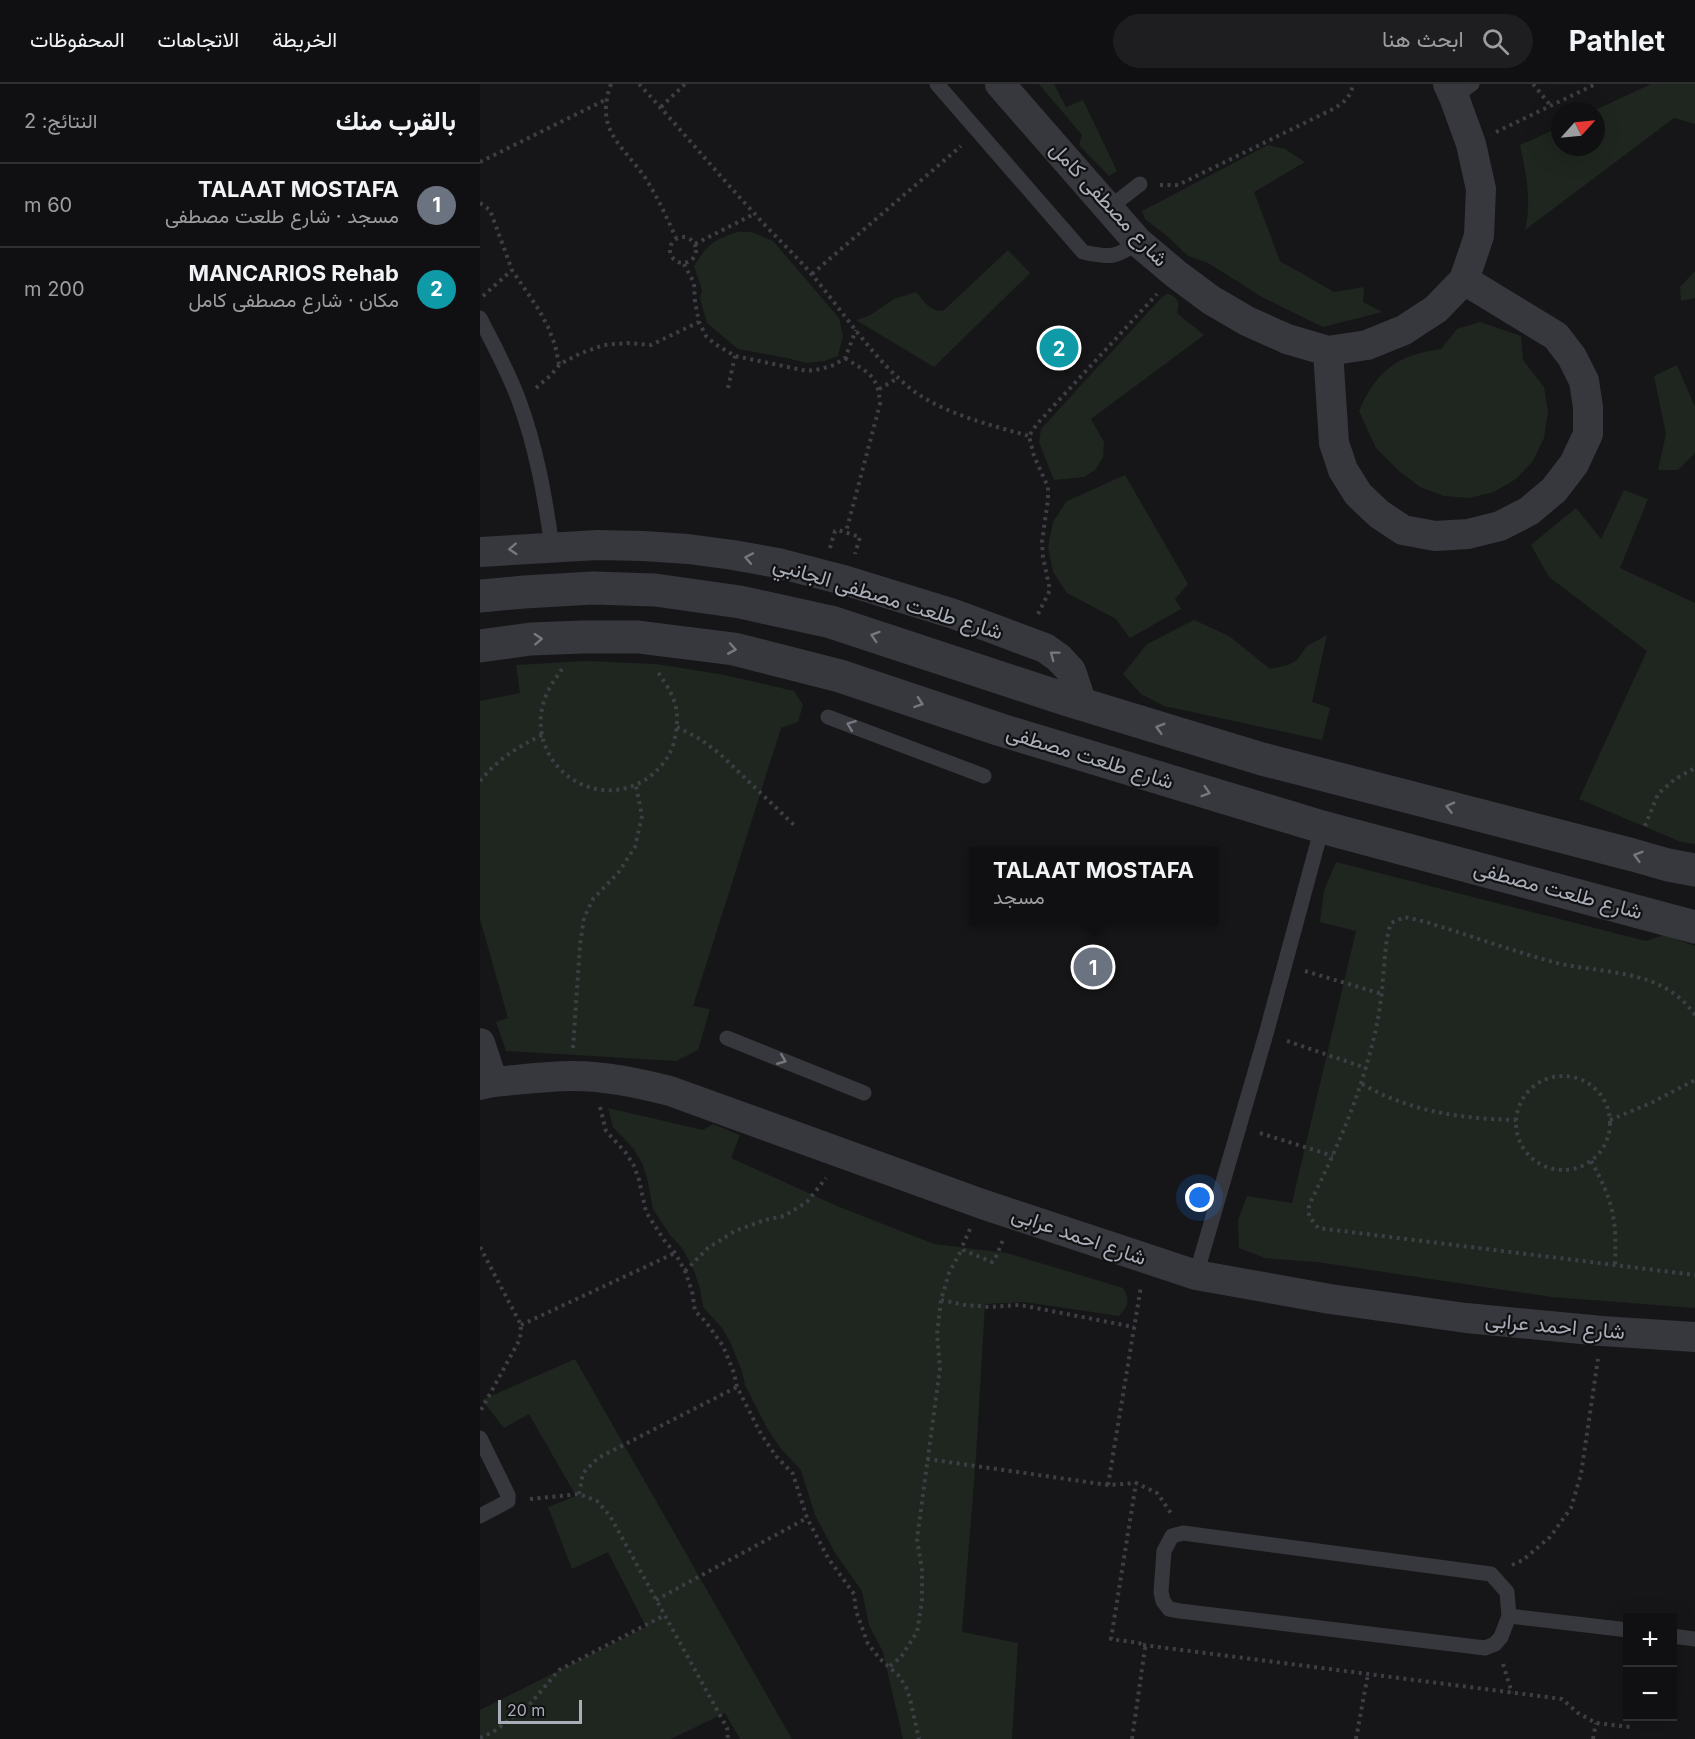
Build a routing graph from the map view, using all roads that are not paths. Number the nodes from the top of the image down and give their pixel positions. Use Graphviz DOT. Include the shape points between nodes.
graph roads {
  1 [pos="937,84"];
  2 [pos="1000,84"];
  3 [pos="1458,88"];
  4 [pos="1147,184"];
  5 [pos="1109,208"];
  6 [pos="1138,242"];
  7 [pos="1464,280"];
  8 [pos="480,318"];
  9 [pos="1328,351"];
  10 [pos="552,547"];
  11 [pos="480,552"];
  12 [pos="480,596"];
  13 [pos="480,646"];
  14 [pos="1082,704"];
  15 [pos="828,717"];
  16 [pos="984,776"];
  17 [pos="1322,827"];
  18 [pos="1695,870"];
  19 [pos="1695,927"];
  20 [pos="727,1038"];
  21 [pos="480,1042"];
  22 [pos="486,1083"];
  23 [pos="864,1094"];
  24 [pos="1196,1275"];
  25 [pos="1695,1337"];
  26 [pos="480,1438"];
  27 [pos="480,1516"];
  28 [pos="1509,1616"];
  29 [pos="1623,1629"];
  30 [pos="1677,1637"];
  31 [pos="1695,1639"];
  1 -- 6 [label="lane" via="1083,252 1102,257 1122,253"];
  2 -- 5 [label="street, شارع مصطفى كامل"];
  3 -- 7 [label="street, شارع مصطفى كامل" via="1481,189 1479,236"];
  4 -- 5 [label="lane"];
  5 -- 6 [label="street, شارع مصطفى كامل"];
  6 -- 9 [label="street, شارع مصطفى كامل" via="1211,300 1247,321"];
  7 -- 9 [label="street, شارع مصطفى كامل" via="1436,309 1404,330 1367,345"];
  7 -- 9 [label="street" via="1556,336 1584,381 1588,434 1574,464 1554,490 1529,511 1500,526 1468,534 1435,536 1403,530 1379,514 1358,494 1343,470 1334,442"];
  8 -- 10 [label="lane" via="518,396 545,496"];
  10 -- 11 [label="street, شارع طلعت مصطفى الجانبي, one-way"];
  14 -- 10 [label="street, شارع طلعت مصطفى الجانبي, one-way" via="1071,671 1045,648 954,614 847,581 722,553 643,546"];
  14 -- 12 [label="street, one-way" via="831,622 740,602 593,588"];
  13 -- 17 [label="street, شارع طلعت مصطفى, one-way" via="531,639 638,637 734,649 830,673 1001,730"];
  18 -- 14 [label="street, one-way" via="1262,759"];
  16 -- 15 [label="lane, one-way"];
  17 -- 19 [label="street, شارع طلعت مصطفى"];
  17 -- 24 [label="lane"];
  20 -- 23 [label="lane, one-way"];
  21 -- 22 [label="street"];
  22 -- 24 [label="street, شارع احمد عرابى" via="583,1076 670,1091 982,1204"];
  24 -- 25 [label="street, شارع احمد عرابى" via="1466,1318"];
  26 -- 27 [label="lane" via="508,1495 508,1501"];
  28 -- 28 [label="lane" via="1507,1592 1491,1574 1183,1533 1172,1536 1164,1551 1161,1592 1169,1609 1485,1648 1501,1638"];
  28 -- 29 [label="lane"];
  30 -- 31 [label="lane"];
}
